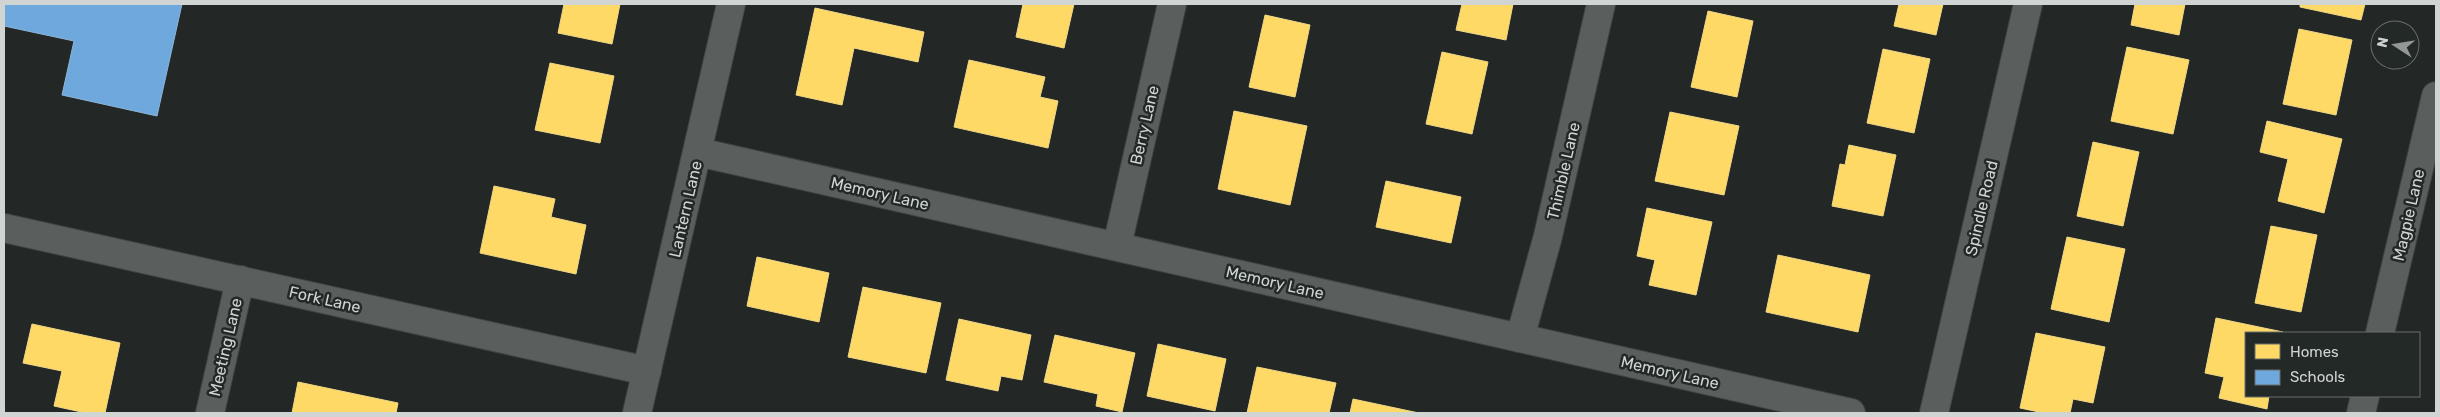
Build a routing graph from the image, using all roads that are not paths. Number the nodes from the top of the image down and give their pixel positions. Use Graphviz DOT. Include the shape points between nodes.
graph roads {
  1 [pos="731,4"];
  2 [pos="1172,4"];
  3 [pos="1601,4"];
  4 [pos="2028,4"];
  5 [pos="2436,96"];
  6 [pos="698,152"];
  7 [pos="4,228"];
  8 [pos="1117,246"];
  9 [pos="240,280"];
  10 [pos="2380,332"];
  11 [pos="1520,338"];
  12 [pos="647,371"];
  13 [pos="2365,397"];
  14 [pos="210,413"];
  15 [pos="637,413"];
  16 [pos="1851,413"];
  17 [pos="1934,413"];
  18 [pos="2361,413"];
  1 -- 6 [label="street, Lantern Lane"];
  2 -- 8 [label="street, Berry Lane"];
  3 -- 11 [label="street, Thimble Lane" via="1548,236"];
  4 -- 17 [label="street, Spindle Road"];
  5 -- 10 [label="street, Magpie Lane"];
  6 -- 8 [label="street, Memory Lane"];
  6 -- 12 [label="street, Lantern Lane"];
  7 -- 9 [label="street, Fork Lane"];
  8 -- 11 [label="street, Memory Lane"];
  9 -- 12 [label="street, Fork Lane"];
  9 -- 14 [label="street, Meeting Lane"];
  11 -- 16 [label="street, Memory Lane"];
  12 -- 15 [label="street, Lantern Lane"];
  13 -- 18 [label="street"];
}
